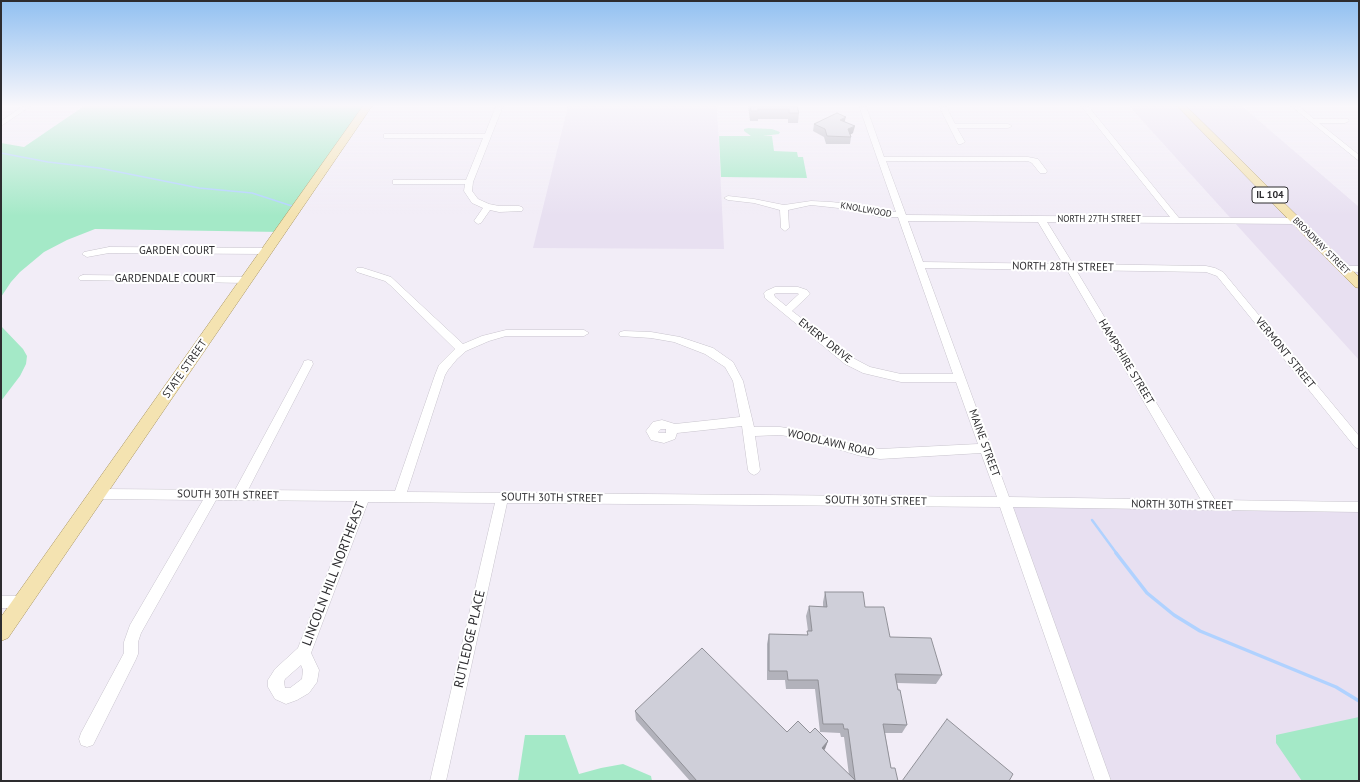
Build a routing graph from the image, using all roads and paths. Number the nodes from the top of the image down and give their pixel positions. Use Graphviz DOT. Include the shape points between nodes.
graph roads {
  1 [pos="343,142"];
  2 [pos="485,142"];
  3 [pos="875,142"];
  4 [pos="1114,142"];
  5 [pos="1217,142"];
  6 [pos="1341,142"];
  7 [pos="1355,153"];
  8 [pos="881,159"];
  9 [pos="1359,159"];
  10 [pos="1043,170"];
  11 [pos="396,182"];
  12 [pos="469,182"];
  13 [pos="728,198"];
  14 [pos="488,207"];
  15 [pos="784,208"];
  16 [pos="519,209"];
  17 [pos="902,217"];
  18 [pos="1041,219"];
  19 [pos="1177,220"];
  20 [pos="478,221"];
  21 [pos="1296,221"];
  22 [pos="785,228"];
  23 [pos="267,251"];
  24 [pos="87,254"];
  25 [pos="920,265"];
  26 [pos="1069,267"];
  27 [pos="1206,269"];
  28 [pos="1345,269"];
  29 [pos="1359,269"];
  30 [pos="360,270"];
  31 [pos="83,278"];
  32 [pos="247,280"];
  33 [pos="1359,284"];
  34 [pos="786,311"];
  35 [pos="584,333"];
  36 [pos="624,334"];
  37 [pos="462,349"];
  38 [pos="308,364"];
  39 [pos="960,378"];
  40 [pos="747,427"];
  41 [pos="672,429"];
  42 [pos="1359,444"];
  43 [pos="985,448"];
  44 [pos="754,470"];
  45 [pos="98,494"];
  46 [pos="212,495"];
  47 [pos="239,495"];
  48 [pos="364,496"];
  49 [pos="400,497"];
  50 [pos="502,498"];
  51 [pos="1006,502"];
  52 [pos="1211,505"];
  53 [pos="1359,507"];
  54 [pos="1,602"];
  55 [pos="22,602"];
  56 [pos="1,632"];
  57 [pos="304,653"];
  58 [pos="87,739"];
  59 [pos="438,781"];
  60 [pos="1103,781"];
  1 -- 23 [label="main road, STATE STREET"];
  2 -- 12 [label="street"];
  3 -- 8 [label="street, MAINE STREET"];
  4 -- 19 [label="street"];
  5 -- 21 [label="main road, BROADWAY STREET / IL 104"];
  6 -- 7 [label="street"];
  7 -- 9 [label="street"];
  8 -- 10 [label="street" via="1028,159 1035,161"];
  8 -- 17 [label="street, MAINE STREET"];
  11 -- 12 [label="street"];
  12 -- 14 [label="street" via="468,191 472,198"];
  13 -- 15 [label="street, KNOLLWOOD"];
  14 -- 16 [label="street"];
  14 -- 20 [label="street"];
  15 -- 17 [label="street, KNOLLWOOD" via="820,203"];
  15 -- 22 [label="street"];
  17 -- 18 [label="street, NORTH 27TH STREET"];
  17 -- 25 [label="street, MAINE STREET"];
  18 -- 19 [label="street, NORTH 27TH STREET"];
  18 -- 26 [label="street, HAMPSHIRE STREET"];
  19 -- 21 [label="street, NORTH 27TH STREET"];
  21 -- 28 [label="main road, BROADWAY STREET / IL 104"];
  23 -- 24 [label="street, GARDEN COURT" via="109,250"];
  23 -- 32 [label="main road, STATE STREET"];
  25 -- 26 [label="street, NORTH 28TH STREET"];
  25 -- 39 [label="street, MAINE STREET"];
  26 -- 27 [label="street, NORTH 28TH STREET"];
  26 -- 52 [label="street, HAMPSHIRE STREET"];
  27 -- 42 [label="street, VERMONT STREET" via="1220,274"];
  28 -- 29 [label="street"];
  28 -- 33 [label="main road, BROADWAY STREET / IL 104"];
  30 -- 37 [label="street" via="393,283"];
  31 -- 32 [label="street, GARDENDALE COURT"];
  32 -- 45 [label="main road, STATE STREET"];
  34 -- 39 [label="street, EMERY DRIVE" via="849,361 867,370 900,378"];
  35 -- 37 [label="street" via="506,333 486,338"];
  36 -- 40 [label="street" via="676,339 693,344 721,358 729,365 738,381"];
  37 -- 49 [label="street" via="448,362 440,375"];
  38 -- 47 [label="street"];
  39 -- 43 [label="street, MAINE STREET"];
  40 -- 41 [label="street, WOODLAWN ROAD"];
  40 -- 43 [label="street, WOODLAWN ROAD" via="800,434 880,454"];
  40 -- 44 [label="street"];
  43 -- 51 [label="street, MAINE STREET"];
  45 -- 46 [label="street, SOUTH 30TH STREET"];
  45 -- 55 [label="main road, STATE STREET"];
  46 -- 47 [label="street, SOUTH 30TH STREET"];
  46 -- 58 [label="street" via="135,630 131,654"];
  47 -- 48 [label="street, SOUTH 30TH STREET"];
  48 -- 49 [label="street, SOUTH 30TH STREET"];
  48 -- 57 [label="street, LINCOLN HILL NORTHEAST"];
  49 -- 50 [label="street, SOUTH 30TH STREET"];
  50 -- 51 [label="street, SOUTH 30TH STREET"];
  50 -- 59 [label="street, RUTLEDGE PLACE"];
  51 -- 52 [label="street, NORTH 30TH STREET"];
  51 -- 60 [label="street, MAINE STREET"];
  52 -- 53 [label="street, NORTH 30TH STREET"];
  54 -- 55 [label="street"];
  55 -- 56 [label="main road, STATE STREET"];
}
